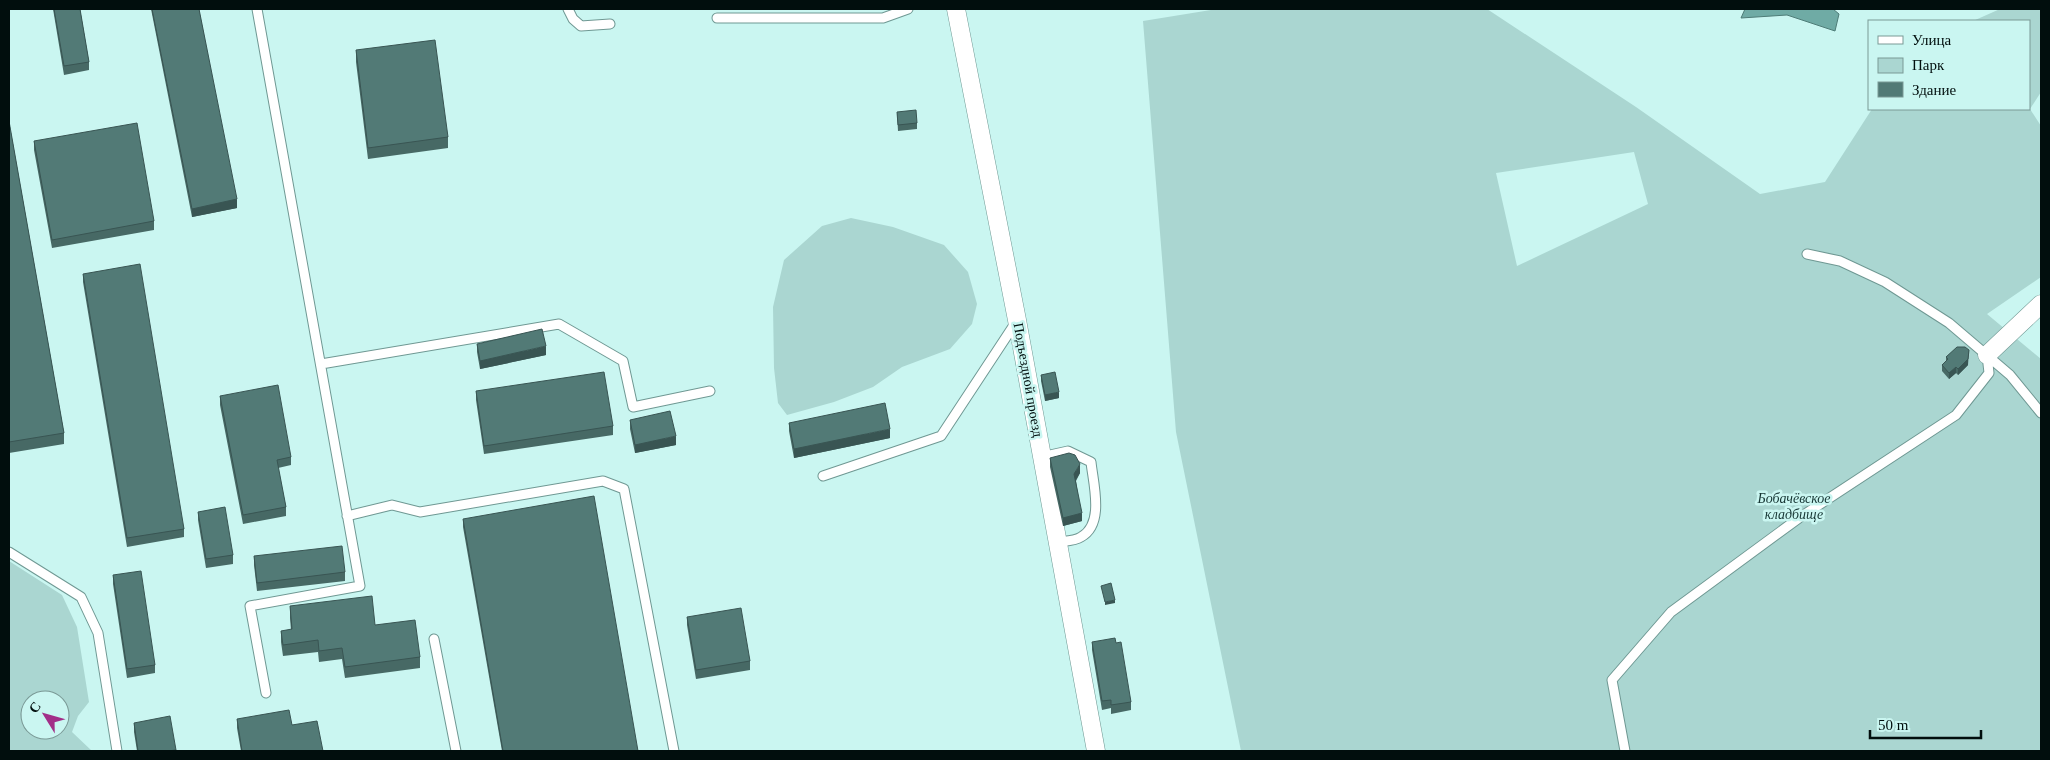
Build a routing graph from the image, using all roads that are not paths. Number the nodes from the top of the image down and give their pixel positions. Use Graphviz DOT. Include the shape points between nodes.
graph roads {
  1 [pos="257,9"];
  2 [pos="568,9"];
  3 [pos="908,9"];
  4 [pos="956,9"];
  5 [pos="716,18"];
  6 [pos="610,24"];
  7 [pos="1807,254"];
  8 [pos="2041,304"];
  9 [pos="1017,320"];
  10 [pos="1987,355"];
  11 [pos="321,364"];
  12 [pos="710,391"];
  13 [pos="2041,414"];
  14 [pos="1041,457"];
  15 [pos="823,476"];
  16 [pos="347,516"];
  17 [pos="1058,542"];
  18 [pos="9,552"];
  19 [pos="434,639"];
  20 [pos="266,693"];
  21 [pos="1094,743"];
  22 [pos="117,751"];
  23 [pos="456,751"];
  24 [pos="674,751"];
  25 [pos="1102,751"];
  26 [pos="1625,751"];
  1 -- 11 [label="lane"];
  2 -- 6 [label="lane" via="581,26"];
  3 -- 5 [label="lane" via="883,18"];
  4 -- 9 [label="street, Подъездной проезд"];
  7 -- 10 [label="lane" via="1840,261 1884,282 1949,323"];
  8 -- 10 [label="street"];
  9 -- 14 [label="street, Подъездной проезд"];
  9 -- 15 [label="lane" via="941,436"];
  10 -- 13 [label="lane" via="2010,375"];
  10 -- 26 [label="lane" via="1990,373 1956,415 1799,518 1671,612 1612,680"];
  11 -- 12 [label="lane" via="559,324 623,361 633,407"];
  11 -- 16 [label="lane"];
  14 -- 17 [label="street, Подъездной проезд"];
  14 -- 17 [label="lane" via="1068,451 1091,462 1096,513 1092,528 1081,538"];
  16 -- 20 [label="lane" via="360,586 250,606"];
  16 -- 24 [label="lane" via="392,505 420,512 603,481 624,489"];
  17 -- 21 [label="street, Подъездной проезд"];
  18 -- 22 [label="lane" via="81,597 98,633"];
  19 -- 23 [label="lane"];
  21 -- 25 [label="lane"];
}
